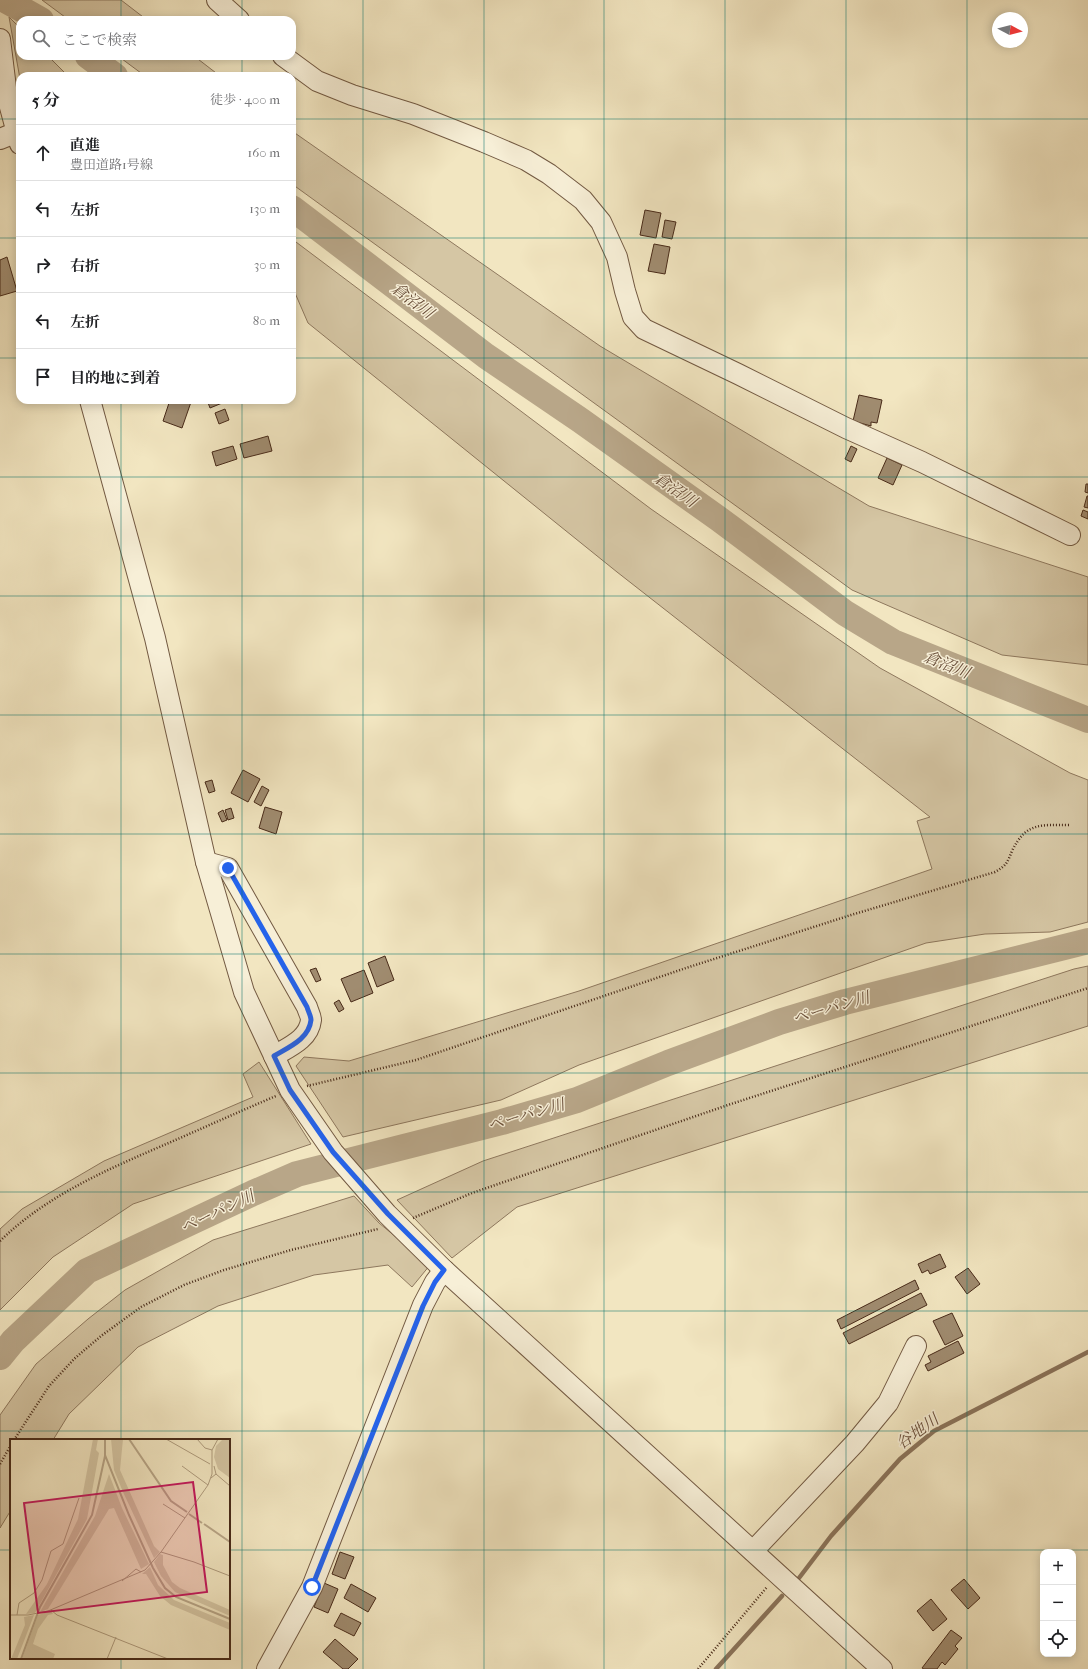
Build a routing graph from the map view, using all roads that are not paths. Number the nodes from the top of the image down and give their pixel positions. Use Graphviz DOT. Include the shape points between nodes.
graph roads {
  1 [pos="217,0"];
  2 [pos="235,16"];
  3 [pos="0,38"];
  4 [pos="288,60"];
  5 [pos="12,138"];
  6 [pos="91,404"];
  7 [pos="1070,535"];
  8 [pos="206,862"];
  9 [pos="274,1056"];
  10 [pos="444,1270"];
  11 [pos="916,1346"];
  12 [pos="752,1551"];
  13 [pos="267,1669"];
  14 [pos="882,1669"];
  1 -- 2 [label="street"];
  3 -- 5 [label="street"];
  4 -- 7 [label="street" via="317,81 484,142 526,160 549,174 583,200 601,222 617,257 633,317 644,329"];
  6 -- 8 [label="street" via="155,638"];
  8 -- 9 [label="street" via="244,992"];
  8 -- 9 [label="street" via="228,868 307,1007 311,1019 305,1035"];
  9 -- 10 [label="street" via="292,1094 333,1152 393,1219"];
  10 -- 12 [label="street"];
  10 -- 13 [label="street" via="423,1306 312,1587"];
  11 -- 12 [label="street" via="888,1403 855,1443"];
  12 -- 14 [label="street"];
}
